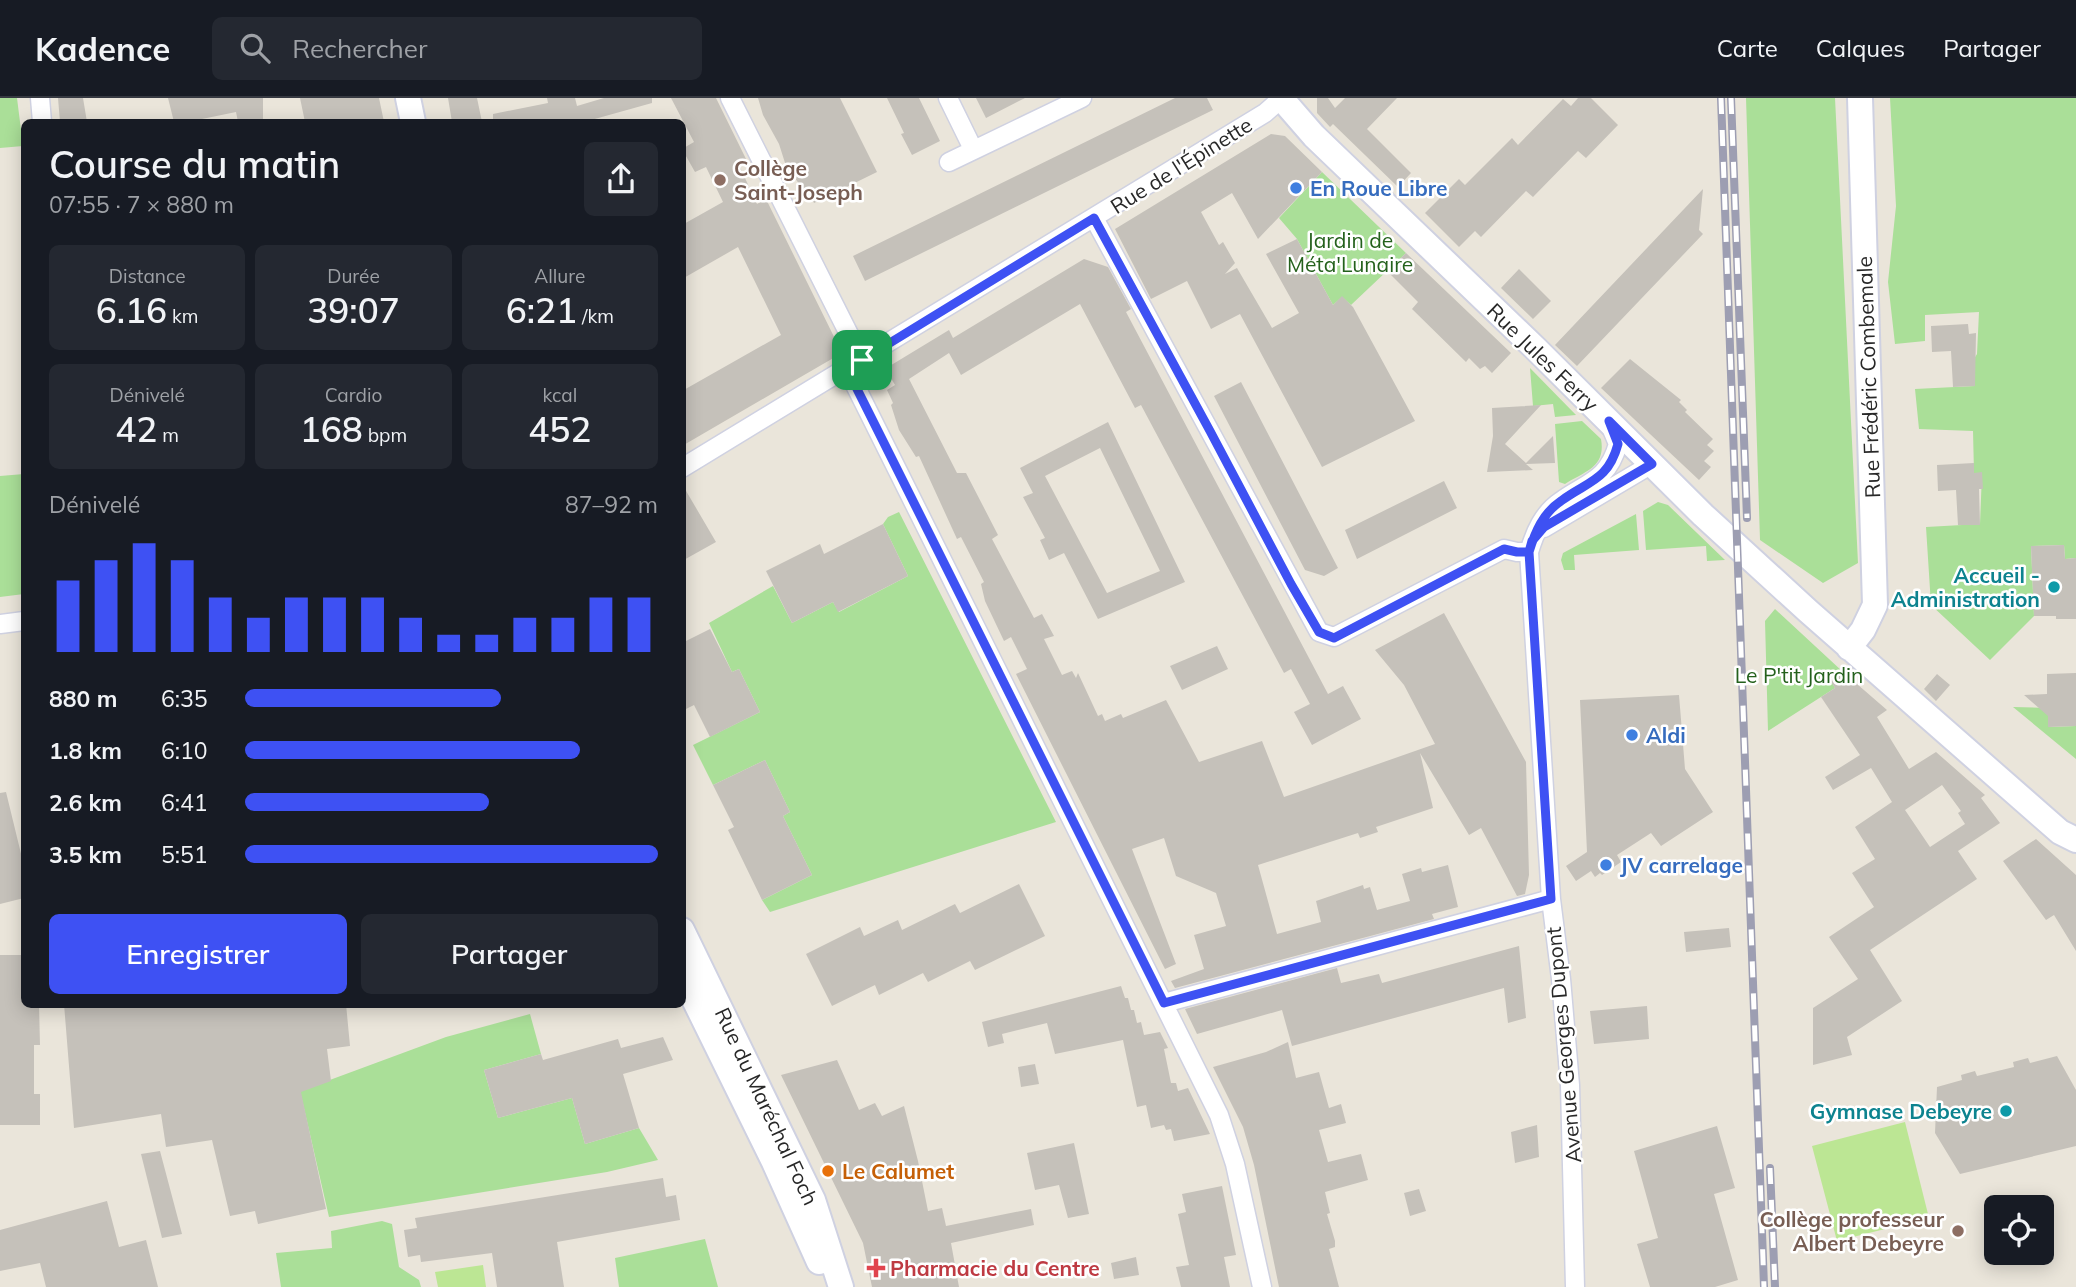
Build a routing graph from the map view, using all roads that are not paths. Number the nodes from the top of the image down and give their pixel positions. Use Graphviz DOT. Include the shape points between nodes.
graph roads {
  1 [pos="40,98"];
  2 [pos="408,98"];
  3 [pos="423,98"];
  4 [pos="730,98"];
  5 [pos="948,98"];
  6 [pos="1082,98"];
  7 [pos="1281,98"];
  8 [pos="1860,98"];
  9 [pos="42,119"];
  10 [pos="412,119"];
  11 [pos="427,119"];
  12 [pos="973,149"];
  13 [pos="949,162"];
  14 [pos="1094,218"];
  15 [pos="855,365"];
  16 [pos="1609,421"];
  17 [pos="1652,464"];
  18 [pos="686,466"];
  19 [pos="1531,546"];
  20 [pos="21,621"];
  21 [pos="0,624"];
  22 [pos="1849,648"];
  23 [pos="2076,841"];
  24 [pos="1551,899"];
  25 [pos="686,938"];
  26 [pos="686,983"];
  27 [pos="1164,1003"];
  28 [pos="827,1287"];
  29 [pos="841,1287"];
  30 [pos="1262,1287"];
  31 [pos="1575,1287"];
  1 -- 9 [label="street"];
  2 -- 10 [label="street"];
  3 -- 11 [label="street"];
  4 -- 15 [label="street"];
  5 -- 12 [label="street"];
  6 -- 12 [label="street"];
  7 -- 14 [label="street, Rue de l'Épinette" via="1265,113"];
  7 -- 16 [label="street, Rue Jules Ferry" via="1314,136"];
  8 -- 22 [label="street, Rue Frédéric Combemale" via="1875,605"];
  12 -- 13 [label="street"];
  14 -- 15 [label="street, Rue de l'Épinette"];
  14 -- 19 [label="street" via="1319,632 1334,638 1504,549 1517,552"];
  15 -- 18 [label="street, Rue de l'Épinette"];
  15 -- 27 [label="street"];
  16 -- 17 [label="street, Rue Jules Ferry"];
  16 -- 19 [label="street" via="1618,444 1608,470 1559,502 1535,531"];
  17 -- 19 [label="street" via="1544,527"];
  17 -- 22 [label="street, Rue Jules Ferry"];
  19 -- 24 [label="street, Avenue Georges Dupont"];
  20 -- 21 [label="street"];
  22 -- 23 [label="street, Rue Jules Ferry" via="2060,832"];
  24 -- 27 [label="street"];
  24 -- 31 [label="street, Avenue Georges Dupont" via="1570,1085"];
  25 -- 29 [label="street, Rue du Maréchal Foch" via="813,1200"];
  26 -- 28 [label="street, Rue du Maréchal Foch" via="774,1162"];
  27 -- 30 [label="street" via="1225,1129"];
}
